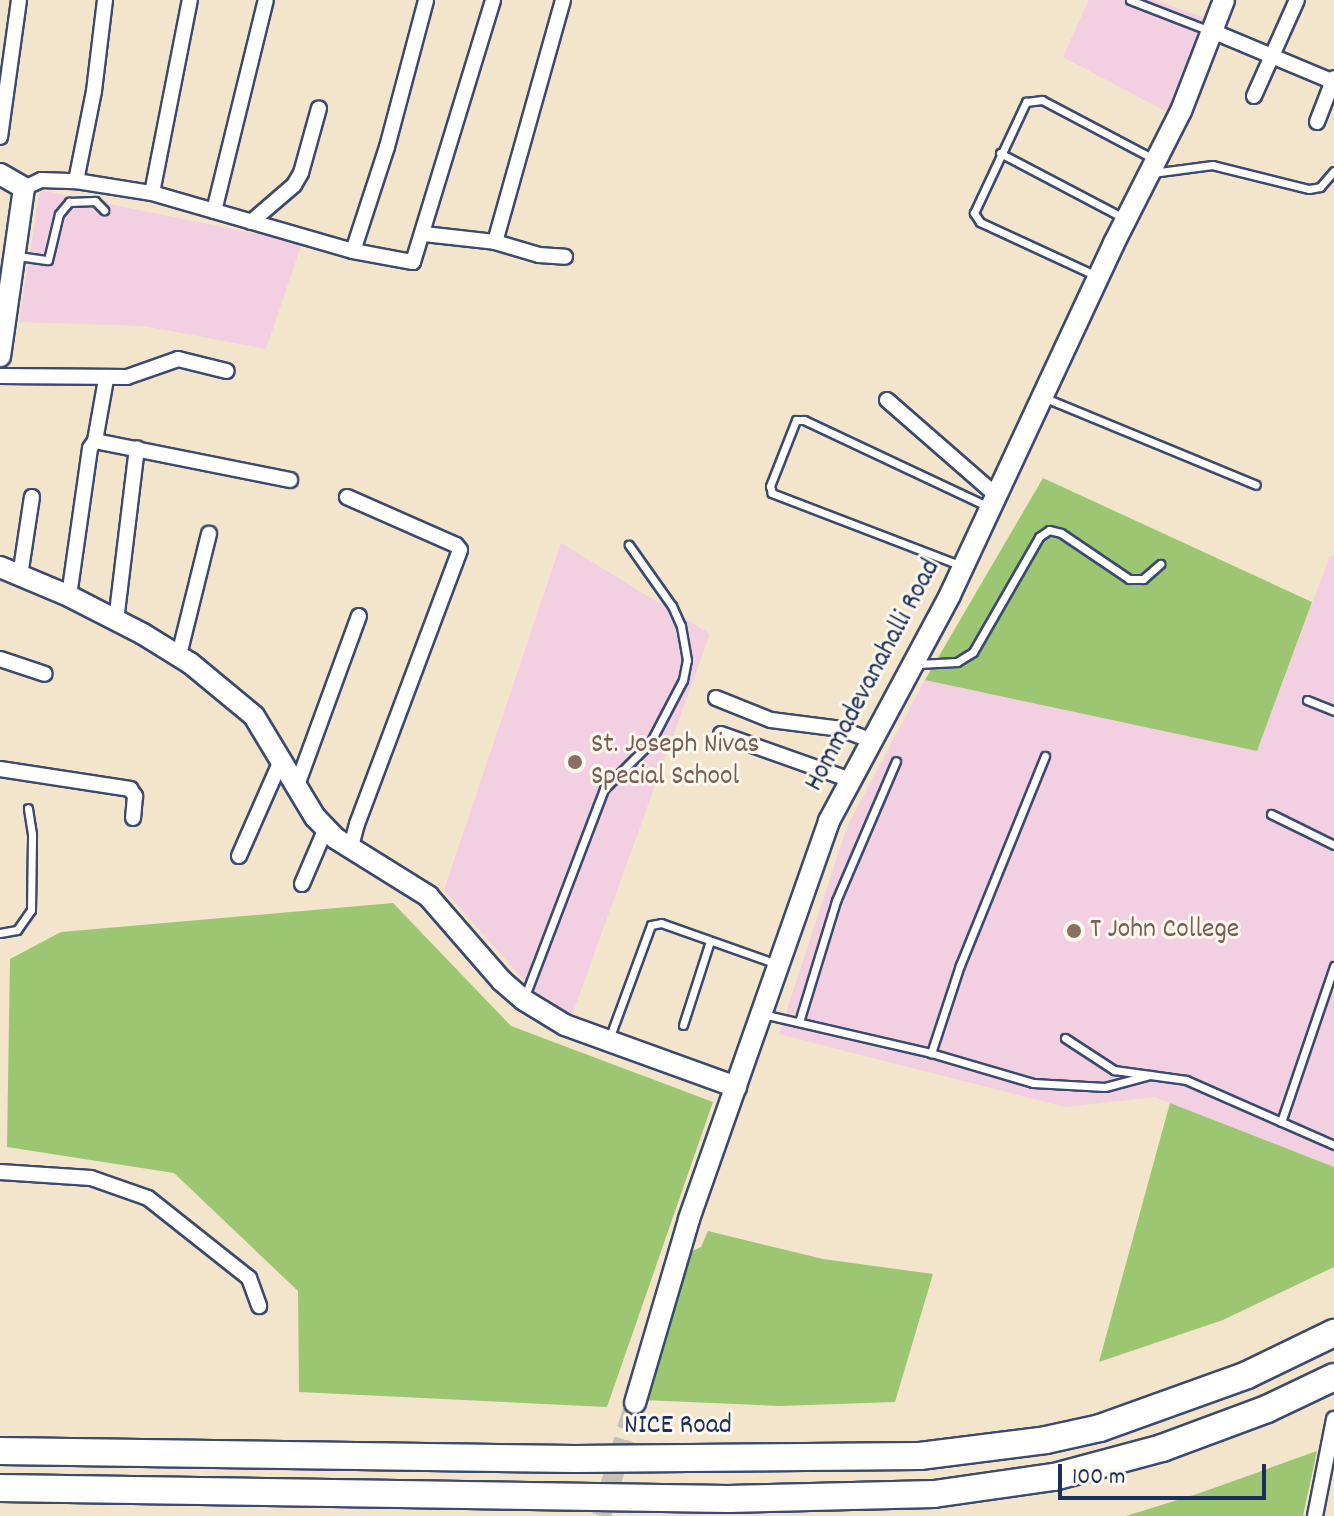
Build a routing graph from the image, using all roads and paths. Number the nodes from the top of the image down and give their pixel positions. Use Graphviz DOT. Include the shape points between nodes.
graph roads {
  1 [pos="19,0"];
  2 [pos="105,0"];
  3 [pos="190,0"];
  4 [pos="266,0"];
  5 [pos="426,0"];
  6 [pos="493,0"];
  7 [pos="563,0"];
  8 [pos="1130,0"];
  9 [pos="1224,0"];
  10 [pos="1297,0"];
  11 [pos="1212,31"];
  12 [pos="1272,56"];
  13 [pos="1333,80"];
  14 [pos="1254,96"];
  15 [pos="319,108"];
  16 [pos="1317,122"];
  17 [pos="0,137"];
  18 [pos="1000,153"];
  19 [pos="1153,167"];
  20 [pos="1334,171"];
  21 [pos="0,174"];
  22 [pos="76,181"];
  23 [pos="24,188"];
  24 [pos="152,193"];
  25 [pos="104,210"];
  26 [pos="214,211"];
  27 [pos="1118,215"];
  28 [pos="251,222"];
  29 [pos="424,234"];
  30 [pos="495,242"];
  31 [pos="353,251"];
  32 [pos="565,257"];
  33 [pos="10,258"];
  34 [pos="1088,272"];
  35 [pos="1,348"];
  36 [pos="227,371"];
  37 [pos="0,376"];
  38 [pos="106,379"];
  39 [pos="1043,396"];
  40 [pos="887,400"];
  41 [pos="95,441"];
  42 [pos="137,448"];
  43 [pos="290,480"];
  44 [pos="1256,485"];
  45 [pos="32,497"];
  46 [pos="347,497"];
  47 [pos="994,502"];
  48 [pos="209,534"];
  49 [pos="629,545"];
  50 [pos="1160,564"];
  51 [pos="0,567"];
  52 [pos="964,567"];
  53 [pos="20,576"];
  54 [pos="69,596"];
  55 [pos="359,616"];
  56 [pos="116,621"];
  57 [pos="179,655"];
  58 [pos="0,659"];
  59 [pos="914,664"];
  60 [pos="45,674"];
  61 [pos="716,698"];
  62 [pos="1307,700"];
  63 [pos="1334,711"];
  64 [pos="721,734"];
  65 [pos="872,741"];
  66 [pos="1045,756"];
  67 [pos="896,761"];
  68 [pos="280,763"];
  69 [pos="0,769"];
  70 [pos="851,780"];
  71 [pos="296,788"];
  72 [pos="28,808"];
  73 [pos="1271,814"];
  74 [pos="133,818"];
  75 [pos="326,828"];
  76 [pos="1334,845"];
  77 [pos="350,850"];
  78 [pos="239,856"];
  79 [pos="302,884"];
  80 [pos="0,933"];
  81 [pos="710,941"];
  82 [pos="779,965"];
  83 [pos="1334,966"];
  84 [pos="524,1000"];
  85 [pos="761,1014"];
  86 [pos="799,1022"];
  87 [pos="683,1025"];
  88 [pos="1065,1038"];
  89 [pos="608,1041"];
  90 [pos="931,1053"];
  91 [pos="1150,1075"];
  92 [pos="736,1087"];
  93 [pos="1281,1122"];
  94 [pos="1334,1145"];
  95 [pos="0,1172"];
  96 [pos="259,1306"];
  97 [pos="1334,1333"];
  98 [pos="1334,1377"];
  99 [pos="635,1403"];
  100 [pos="1334,1419"];
  101 [pos="0,1451"];
  102 [pos="0,1488"];
  103 [pos="1315,1516"];
  1 -- 17 [label="street"];
  2 -- 22 [label="street"];
  3 -- 24 [label="street"];
  4 -- 26 [label="street"];
  5 -- 31 [label="street"];
  6 -- 29 [label="street"];
  7 -- 30 [label="street"];
  8 -- 11 [label="lane"];
  9 -- 11 [label="street, Hommadevanahalli Road"];
  10 -- 12 [label="street"];
  11 -- 12 [label="street"];
  11 -- 19 [label="street, Hommadevanahalli Road"];
  12 -- 13 [label="street"];
  12 -- 14 [label="street"];
  13 -- 16 [label="street"];
  15 -- 28 [label="street" via="294,185"];
  18 -- 19 [label="lane" via="1026,102 1036,98"];
  18 -- 27 [label="lane"];
  18 -- 34 [label="lane" via="974,206 976,218"];
  19 -- 20 [label="lane" via="1212,165 1309,189 1320,187"];
  19 -- 39 [label="street, Hommadevanahalli Road"];
  21 -- 23 [label="street"];
  22 -- 23 [label="street" via="41,180"];
  22 -- 24 [label="street"];
  23 -- 33 [label="street"];
  24 -- 26 [label="street"];
  25 -- 33 [label="lane" via="95,201 69,202 59,214 48,260"];
  26 -- 28 [label="street"];
  28 -- 31 [label="street"];
  29 -- 30 [label="street"];
  29 -- 31 [label="street" via="413,262"];
  30 -- 32 [label="street"];
  33 -- 35 [label="street"];
  36 -- 38 [label="street" via="178,359"];
  37 -- 38 [label="street"];
  38 -- 41 [label="street"];
  39 -- 44 [label="lane"];
  39 -- 47 [label="street, Hommadevanahalli Road"];
  40 -- 47 [label="street"];
  41 -- 42 [label="street"];
  41 -- 54 [label="street"];
  42 -- 43 [label="street"];
  42 -- 56 [label="street"];
  45 -- 53 [label="street"];
  46 -- 77 [label="street" via="460,550"];
  47 -- 52 [label="street, Hommadevanahalli Road"];
  47 -- 52 [label="lane" via="796,420 770,486 772,493"];
  48 -- 57 [label="street"];
  49 -- 84 [label="lane" via="681,626 687,660 683,680 650,743 604,789"];
  50 -- 59 [label="lane" via="1143,579 1129,579 1049,530 1039,537 973,652 957,662"];
  51 -- 53 [label="street"];
  52 -- 59 [label="street, Hommadevanahalli Road"];
  53 -- 54 [label="street"];
  54 -- 56 [label="street"];
  55 -- 71 [label="street"];
  56 -- 57 [label="street"];
  57 -- 68 [label="street" via="254,716"];
  58 -- 60 [label="street"];
  59 -- 65 [label="street, Hommadevanahalli Road"];
  61 -- 65 [label="street" via="771,720 841,729"];
  62 -- 63 [label="lane"];
  64 -- 70 [label="street"];
  65 -- 70 [label="street, Hommadevanahalli Road"];
  66 -- 90 [label="lane" via="960,965"];
  67 -- 86 [label="lane" via="836,901"];
  68 -- 71 [label="street"];
  68 -- 78 [label="street"];
  69 -- 74 [label="street" via="130,789 135,796"];
  70 -- 82 [label="street, Hommadevanahalli Road" via="829,821"];
  71 -- 75 [label="street"];
  72 -- 80 [label="lane" via="31,910 17,930"];
  73 -- 76 [label="lane"];
  75 -- 77 [label="street"];
  75 -- 79 [label="street"];
  77 -- 84 [label="street" via="428,896"];
  81 -- 82 [label="lane"];
  81 -- 87 [label="lane"];
  81 -- 89 [label="lane" via="661,923 647,928"];
  82 -- 85 [label="street, Hommadevanahalli Road"];
  83 -- 93 [label="lane"];
  84 -- 89 [label="street" via="565,1025"];
  85 -- 86 [label="lane"];
  85 -- 92 [label="street, Hommadevanahalli Road"];
  86 -- 90 [label="lane"];
  88 -- 91 [label="lane" via="1114,1070"];
  89 -- 92 [label="street"];
  90 -- 91 [label="lane" via="1033,1083 1105,1087"];
  91 -- 93 [label="lane" via="1186,1080"];
  92 -- 99 [label="street, Hommadevanahalli Road" via="689,1219"];
  93 -- 94 [label="lane"];
  95 -- 96 [label="street" via="91,1178 148,1198 249,1278"];
  97 -- 101 [label="highway, NICE Road" via="1247,1375 1100,1428 920,1456 598,1459"];
  98 -- 102 [label="highway" via="1267,1409 1162,1448 1054,1477 934,1494 728,1499"];
  100 -- 103 [label="street"];
}
